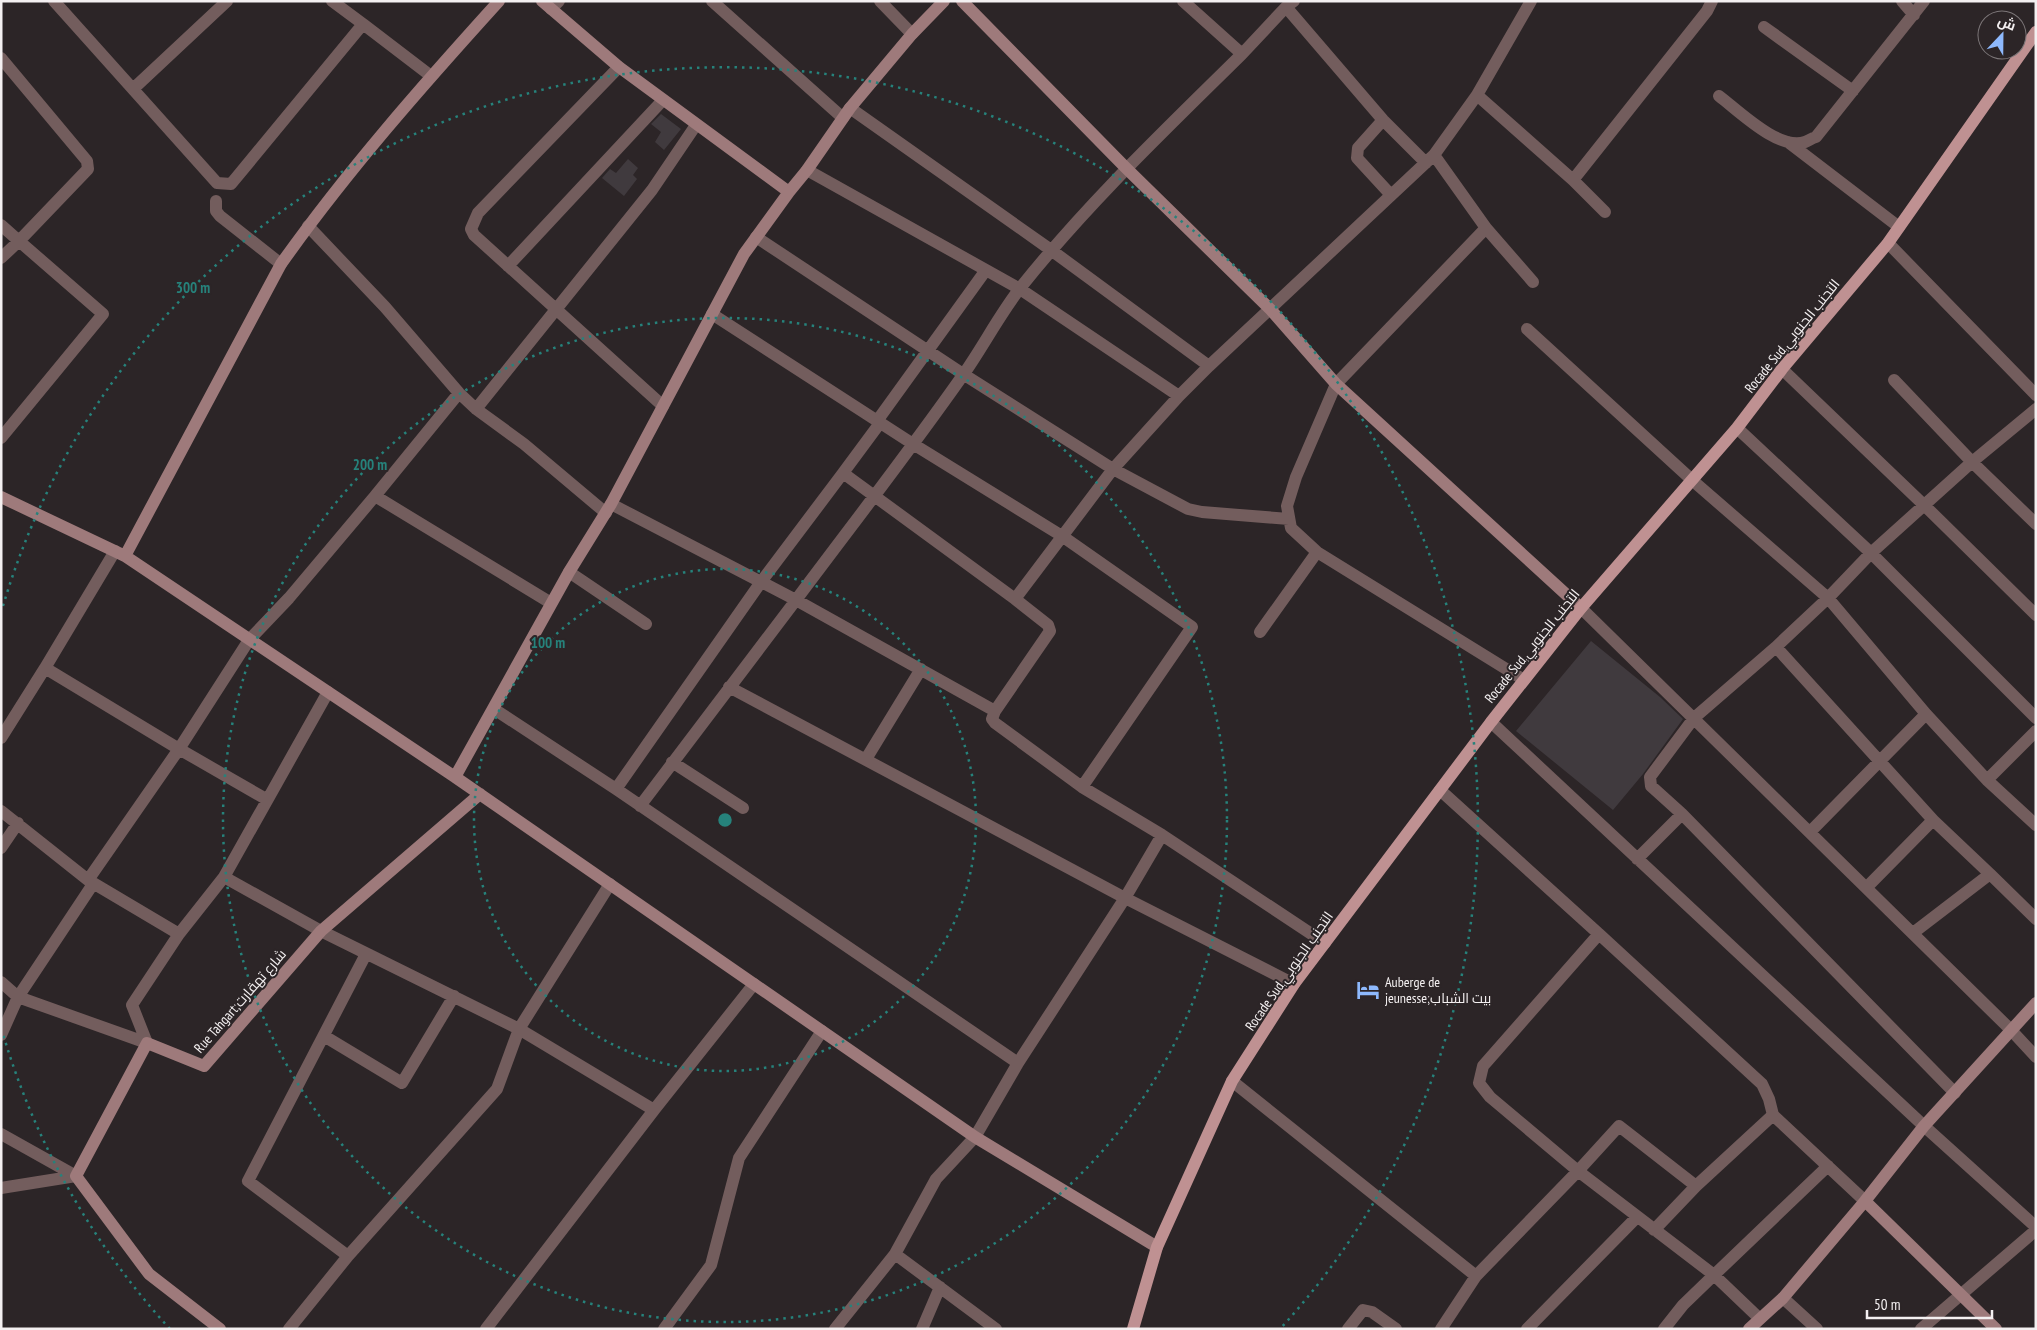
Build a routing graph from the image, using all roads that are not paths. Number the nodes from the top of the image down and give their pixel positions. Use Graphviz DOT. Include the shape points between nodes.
graph roads {
  1 [pos="54,1"];
  2 [pos="226,1"];
  3 [pos="499,1"];
  4 [pos="712,1"];
  5 [pos="880,1"];
  6 [pos="944,1"];
  7 [pos="962,1"];
  8 [pos="1183,1"];
  9 [pos="1531,1"];
  10 [pos="1712,1"];
  11 [pos="1902,1"];
  12 [pos="1924,1"];
  13 [pos="337,3"];
  14 [pos="551,4"];
  15 [pos="1290,4"];
  16 [pos="1914,15"];
  17 [pos="363,24"];
  18 [pos="1764,27"];
  19 [pos="2036,32"];
  20 [pos="912,34"];
  21 [pos="1242,54"];
  22 [pos="1,58"];
  23 [pos="619,67"];
  24 [pos="431,76"];
  25 [pos="134,89"];
  26 [pos="1853,90"];
  27 [pos="1477,94"];
  28 [pos="1720,96"];
  29 [pos="663,100"];
  30 [pos="846,113"];
  31 [pos="1383,120"];
  32 [pos="696,125"];
  33 [pos="1787,142"];
  34 [pos="1430,159"];
  35 [pos="1126,168"];
  36 [pos="807,170"];
  37 [pos="1573,180"];
  38 [pos="789,192"];
  39 [pos="1391,195"];
  40 [pos="216,202"];
  41 [pos="1605,212"];
  42 [pos="1,225"];
  43 [pos="308,226"];
  44 [pos="1899,226"];
  45 [pos="1486,228"];
  46 [pos="756,237"];
  47 [pos="19,241"];
  48 [pos="1888,243"];
  49 [pos="1051,250"];
  50 [pos="1,258"];
  51 [pos="281,264"];
  52 [pos="508,266"];
  53 [pos="986,270"];
  54 [pos="1533,282"];
  55 [pos="1020,289"];
  56 [pos="556,309"];
  57 [pos="1271,310"];
  58 [pos="712,314"];
  59 [pos="1526,329"];
  60 [pos="928,349"];
  61 [pos="1210,366"];
  62 [pos="1782,369"];
  63 [pos="964,374"];
  64 [pos="1894,380"];
  65 [pos="1336,384"];
  66 [pos="459,393"];
  67 [pos="2036,395"];
  68 [pos="1179,396"];
  69 [pos="663,406"];
  70 [pos="2036,408"];
  71 [pos="476,409"];
  72 [pos="879,422"];
  73 [pos="1737,428"];
  74 [pos="1,438"];
  75 [pos="913,444"];
  76 [pos="1972,462"];
  77 [pos="1112,469"];
  78 [pos="843,473"];
  79 [pos="1692,480"];
  80 [pos="875,495"];
  81 [pos="375,496"];
  82 [pos="1,497"];
  83 [pos="1926,506"];
  84 [pos="609,509"];
  85 [pos="1289,519"];
  86 [pos="2036,524"];
  87 [pos="1062,536"];
  88 [pos="1317,552"];
  89 [pos="1871,553"];
  90 [pos="120,554"];
  91 [pos="569,572"];
  92 [pos="761,582"];
  93 [pos="1828,598"];
  94 [pos="1015,599"];
  95 [pos="796,600"];
  96 [pos="551,603"];
  97 [pos="1581,608"];
  98 [pos="2036,615"];
  99 [pos="646,624"];
  100 [pos="1260,632"];
  101 [pos="249,640"];
  102 [pos="1776,647"];
  103 [pos="45,668"];
  104 [pos="921,669"];
  105 [pos="1524,680"];
  106 [pos="729,686"];
  107 [pos="328,692"];
  108 [pos="494,709"];
  109 [pos="994,711"];
  110 [pos="1926,714"];
  111 [pos="1694,718"];
  112 [pos="2036,718"];
  113 [pos="1491,722"];
  114 [pos="2036,731"];
  115 [pos="1,738"];
  116 [pos="179,749"];
  117 [pos="866,759"];
  118 [pos="672,762"];
  119 [pos="1879,762"];
  120 [pos="455,777"];
  121 [pos="1987,780"];
  122 [pos="1082,787"];
  123 [pos="616,789"];
  124 [pos="1440,790"];
  125 [pos="480,794"];
  126 [pos="266,799"];
  127 [pos="640,806"];
  128 [pos="743,808"];
  129 [pos="1,810"];
  130 [pos="1682,814"];
  131 [pos="1933,820"];
  132 [pos="18,823"];
  133 [pos="2036,825"];
  134 [pos="1810,832"];
  135 [pos="1162,835"];
  136 [pos="1,848"];
  137 [pos="1637,859"];
  138 [pos="1990,874"];
  139 [pos="224,876"];
  140 [pos="90,882"];
  141 [pos="610,884"];
  142 [pos="1867,887"];
  143 [pos="1125,898"];
  144 [pos="2036,919"];
  145 [pos="321,931"];
  146 [pos="1913,933"];
  147 [pos="179,934"];
  148 [pos="1599,934"];
  149 [pos="1325,943"];
  150 [pos="366,954"];
  151 [pos="1,982"];
  152 [pos="754,984"];
  153 [pos="1294,984"];
  154 [pos="454,996"];
  155 [pos="18,997"];
  156 [pos="2036,1003"];
  157 [pos="519,1028"];
  158 [pos="2011,1030"];
  159 [pos="822,1031"];
  160 [pos="1,1035"];
  161 [pos="324,1036"];
  162 [pos="147,1043"];
  163 [pos="2036,1057"];
  164 [pos="1018,1063"];
  165 [pos="1232,1081"];
  166 [pos="1955,1093"];
  167 [pos="654,1110"];
  168 [pos="1773,1115"];
  169 [pos="1924,1126"];
  170 [pos="1,1134"];
  171 [pos="975,1137"];
  172 [pos="1828,1166"];
  173 [pos="1578,1171"];
  174 [pos="76,1176"];
  175 [pos="1696,1186"];
  176 [pos="1,1188"];
  177 [pos="1865,1201"];
  178 [pos="1637,1216"];
  179 [pos="2036,1228"];
  180 [pos="1654,1230"];
  181 [pos="1157,1247"];
  182 [pos="895,1254"];
  183 [pos="348,1256"];
  184 [pos="1714,1275"];
  185 [pos="1476,1276"];
  186 [pos="940,1287"];
  187 [pos="1960,1294"];
  188 [pos="1783,1298"];
  189 [pos="1759,1318"];
  190 [pos="220,1329"];
  191 [pos="289,1329"];
  192 [pos="486,1329"];
  193 [pos="664,1329"];
  194 [pos="835,1329"];
  195 [pos="922,1329"];
  196 [pos="996,1329"];
  197 [pos="1133,1329"];
  198 [pos="1348,1329"];
  199 [pos="1396,1329"];
  200 [pos="1441,1329"];
  201 [pos="1527,1329"];
  202 [pos="1664,1329"];
  203 [pos="1749,1329"];
  204 [pos="1817,1329"];
  205 [pos="1921,1329"];
  206 [pos="1996,1329"];
  1 -- 25 [label="street"];
  2 -- 25 [label="street"];
  3 -- 24 [label="street"];
  4 -- 30 [label="street"];
  5 -- 20 [label="street"];
  6 -- 20 [label="street"];
  7 -- 35 [label="street"];
  8 -- 21 [label="street"];
  9 -- 27 [label="street"];
  10 -- 37 [label="street"];
  11 -- 16 [label="street"];
  12 -- 16 [label="street"];
  13 -- 17 [label="street"];
  14 -- 23 [label="street"];
  15 -- 21 [label="street"];
  15 -- 31 [label="street"];
  16 -- 26 [label="street"];
  17 -- 24 [label="street"];
  17 -- 25 [label="street" via="232,184 217,183"];
  18 -- 26 [label="street"];
  19 -- 44 [label="main road, Rocade Sud,التجنب الجنوبي"];
  20 -- 30 [label="street"];
  21 -- 35 [label="street"];
  22 -- 47 [label="street" via="87,161 88,169"];
  23 -- 29 [label="street"];
  23 -- 52 [label="street" via="478,213 471,229 474,235"];
  24 -- 43 [label="street"];
  26 -- 33 [label="street" via="1816,137 1804,143"];
  27 -- 34 [label="street"];
  27 -- 37 [label="street"];
  28 -- 33 [label="street" via="1771,136"];
  29 -- 32 [label="street"];
  29 -- 52 [label="street"];
  30 -- 36 [label="street"];
  30 -- 49 [label="street"];
  31 -- 34 [label="street"];
  31 -- 39 [label="street" via="1358,148 1357,158"];
  32 -- 38 [label="street"];
  32 -- 56 [label="street" via="652,190"];
  33 -- 44 [label="street"];
  34 -- 39 [label="street"];
  34 -- 45 [label="street"];
  35 -- 49 [label="street"];
  35 -- 57 [label="street"];
  36 -- 38 [label="street"];
  36 -- 53 [label="street"];
  37 -- 41 [label="street"];
  38 -- 46 [label="street"];
  39 -- 57 [label="street"];
  40 -- 51 [label="street" via="220,216"];
  42 -- 47 [label="street"];
  43 -- 51 [label="street"];
  43 -- 66 [label="street" via="385,307"];
  44 -- 48 [label="main road, Rocade Sud,التجنب الجنوبي"];
  45 -- 54 [label="street"];
  45 -- 65 [label="street"];
  46 -- 58 [label="street"];
  46 -- 60 [label="street"];
  47 -- 50 [label="street"];
  47 -- 74 [label="street" via="103,314"];
  48 -- 62 [label="main road, Rocade Sud,التجنب الجنوبي"];
  48 -- 67 [label="street"];
  49 -- 55 [label="street"];
  49 -- 61 [label="street"];
  51 -- 90 [label="street"];
  52 -- 56 [label="street"];
  53 -- 55 [label="street"];
  53 -- 60 [label="street"];
  55 -- 63 [label="street"];
  55 -- 68 [label="street"];
  56 -- 69 [label="street"];
  56 -- 71 [label="street"];
  57 -- 61 [label="street"];
  57 -- 65 [label="street"];
  58 -- 69 [label="street"];
  58 -- 72 [label="street"];
  59 -- 79 [label="street"];
  60 -- 63 [label="street"];
  60 -- 72 [label="street"];
  61 -- 68 [label="street"];
  62 -- 73 [label="main road, Rocade Sud,التجنب الجنوبي"];
  62 -- 83 [label="street"];
  63 -- 75 [label="street"];
  63 -- 77 [label="street"];
  64 -- 76 [label="street"];
  65 -- 85 [label="street" via="1296,477 1287,506"];
  65 -- 97 [label="street"];
  66 -- 71 [label="street"];
  66 -- 81 [label="street"];
  68 -- 77 [label="street"];
  69 -- 84 [label="street"];
  70 -- 76 [label="street"];
  71 -- 84 [label="street"];
  72 -- 75 [label="street"];
  72 -- 78 [label="street"];
  73 -- 79 [label="main road, Rocade Sud,التجنب الجنوبي"];
  73 -- 89 [label="street"];
  75 -- 80 [label="street"];
  75 -- 87 [label="street"];
  76 -- 83 [label="street"];
  76 -- 86 [label="street"];
  77 -- 85 [label="street" via="1188,509"];
  77 -- 87 [label="street"];
  78 -- 80 [label="street"];
  78 -- 92 [label="street"];
  79 -- 93 [label="street"];
  79 -- 97 [label="main road, Rocade Sud,التجنب الجنوبي"];
  80 -- 94 [label="street"];
  80 -- 95 [label="street"];
  81 -- 96 [label="street"];
  81 -- 101 [label="street"];
  82 -- 90 [label="street"];
  83 -- 89 [label="street"];
  83 -- 98 [label="street"];
  84 -- 91 [label="street"];
  84 -- 92 [label="street"];
  85 -- 88 [label="street" via="1290,528"];
  87 -- 94 [label="street"];
  87 -- 122 [label="street" via="1192,627"];
  88 -- 100 [label="street"];
  88 -- 105 [label="street"];
  89 -- 93 [label="street"];
  89 -- 112 [label="street"];
  90 -- 101 [label="street"];
  90 -- 103 [label="street"];
  91 -- 96 [label="street"];
  91 -- 99 [label="street"];
  92 -- 95 [label="street"];
  92 -- 123 [label="street"];
  93 -- 102 [label="street"];
  93 -- 110 [label="street"];
  94 -- 109 [label="street" via="1048,624 1050,631"];
  95 -- 104 [label="street"];
  95 -- 106 [label="street"];
  96 -- 108 [label="street"];
  97 -- 105 [label="main road, Rocade Sud,التجنب الجنوبي"];
  97 -- 111 [label="street"];
  101 -- 107 [label="street"];
  101 -- 116 [label="street"];
  102 -- 111 [label="street"];
  102 -- 119 [label="street"];
  103 -- 115 [label="street"];
  103 -- 116 [label="street"];
  104 -- 109 [label="street"];
  104 -- 117 [label="street"];
  105 -- 113 [label="main road, Rocade Sud,التجنب الجنوبي"];
  106 -- 117 [label="street"];
  106 -- 118 [label="street"];
  107 -- 120 [label="street"];
  107 -- 126 [label="street"];
  108 -- 120 [label="street"];
  108 -- 123 [label="street"];
  109 -- 122 [label="street" via="992,719 995,723"];
  110 -- 119 [label="street"];
  110 -- 121 [label="street"];
  111 -- 130 [label="street" via="1650,777 1651,786"];
  111 -- 134 [label="street"];
  113 -- 124 [label="main road, Rocade Sud,التجنب الجنوبي"];
  113 -- 137 [label="street"];
  114 -- 121 [label="street"];
  116 -- 126 [label="street"];
  116 -- 140 [label="street"];
  117 -- 143 [label="street"];
  118 -- 127 [label="street"];
  118 -- 128 [label="street"];
  119 -- 131 [label="street"];
  119 -- 134 [label="street"];
  120 -- 125 [label="street"];
  121 -- 133 [label="street"];
  122 -- 135 [label="street"];
  123 -- 127 [label="street"];
  124 -- 148 [label="street"];
  124 -- 149 [label="main road, Rocade Sud,التجنب الجنوبي"];
  125 -- 141 [label="street"];
  125 -- 145 [label="street, Rue Tahgart;شارع تهقارت"];
  126 -- 139 [label="street"];
  127 -- 164 [label="street"];
  129 -- 132 [label="street"];
  130 -- 137 [label="street"];
  130 -- 166 [label="street"];
  131 -- 138 [label="street"];
  131 -- 142 [label="street"];
  132 -- 136 [label="street"];
  132 -- 140 [label="street"];
  134 -- 142 [label="street"];
  135 -- 143 [label="street"];
  135 -- 149 [label="street"];
  137 -- 169 [label="street"];
  138 -- 144 [label="street"];
  138 -- 146 [label="street"];
  139 -- 145 [label="street"];
  139 -- 147 [label="street"];
  140 -- 147 [label="street"];
  140 -- 155 [label="street"];
  141 -- 152 [label="street"];
  141 -- 157 [label="street"];
  142 -- 146 [label="street"];
  143 -- 153 [label="street"];
  143 -- 164 [label="street"];
  145 -- 150 [label="street"];
  145 -- 162 [label="street, Rue Tahgart;شارع تهقارت" via="204,1066"];
  146 -- 158 [label="street"];
  147 -- 162 [label="street" via="132,1005"];
  148 -- 168 [label="street" via="1762,1084"];
  148 -- 173 [label="street" via="1483,1066 1479,1083 1490,1097"];
  149 -- 153 [label="main road, Rocade Sud,التجنب الجنوبي"];
  150 -- 154 [label="street"];
  150 -- 161 [label="street"];
  151 -- 155 [label="street"];
  152 -- 159 [label="street"];
  152 -- 167 [label="street"];
  153 -- 165 [label="main road, Rocade Sud,التجنب الجنوبي"];
  154 -- 157 [label="street"];
  154 -- 161 [label="street" via="402,1083"];
  155 -- 160 [label="street"];
  155 -- 162 [label="street"];
  156 -- 158 [label="street"];
  157 -- 167 [label="street"];
  157 -- 183 [label="street" via="497,1089"];
  158 -- 163 [label="street"];
  158 -- 166 [label="street"];
  159 -- 171 [label="street"];
  159 -- 193 [label="street" via="739,1158 711,1265"];
  161 -- 183 [label="street" via="248,1180"];
  162 -- 174 [label="street"];
  164 -- 171 [label="street"];
  165 -- 181 [label="main road, Rocade Sud,التجنب الجنوبي"];
  165 -- 185 [label="street"];
  166 -- 169 [label="street"];
  167 -- 192 [label="street"];
  168 -- 172 [label="street"];
  168 -- 175 [label="street"];
  169 -- 177 [label="street"];
  169 -- 179 [label="street"];
  170 -- 174 [label="street"];
  171 -- 181 [label="street"];
  171 -- 182 [label="street" via="936,1179"];
  172 -- 177 [label="street"];
  172 -- 184 [label="street"];
  173 -- 175 [label="street" via="1619,1126"];
  173 -- 178 [label="street"];
  173 -- 185 [label="street"];
  174 -- 176 [label="street"];
  174 -- 190 [label="street" via="149,1274"];
  175 -- 180 [label="street"];
  177 -- 187 [label="street"];
  177 -- 188 [label="street"];
  178 -- 180 [label="street"];
  178 -- 201 [label="street"];
  179 -- 187 [label="street"];
  180 -- 184 [label="street"];
  181 -- 197 [label="main road, Rocade Sud,التجنب الجنوبي"];
  182 -- 186 [label="street"];
  182 -- 194 [label="street"];
  183 -- 191 [label="street"];
  184 -- 189 [label="street"];
  184 -- 202 [label="street"];
  185 -- 200 [label="street"];
  186 -- 195 [label="street"];
  186 -- 196 [label="street"];
  187 -- 205 [label="street"];
  187 -- 206 [label="street"];
  188 -- 189 [label="street"];
  188 -- 204 [label="street"];
  189 -- 203 [label="street"];
  198 -- 199 [label="street" via="1363,1310 1372,1312"];
}
